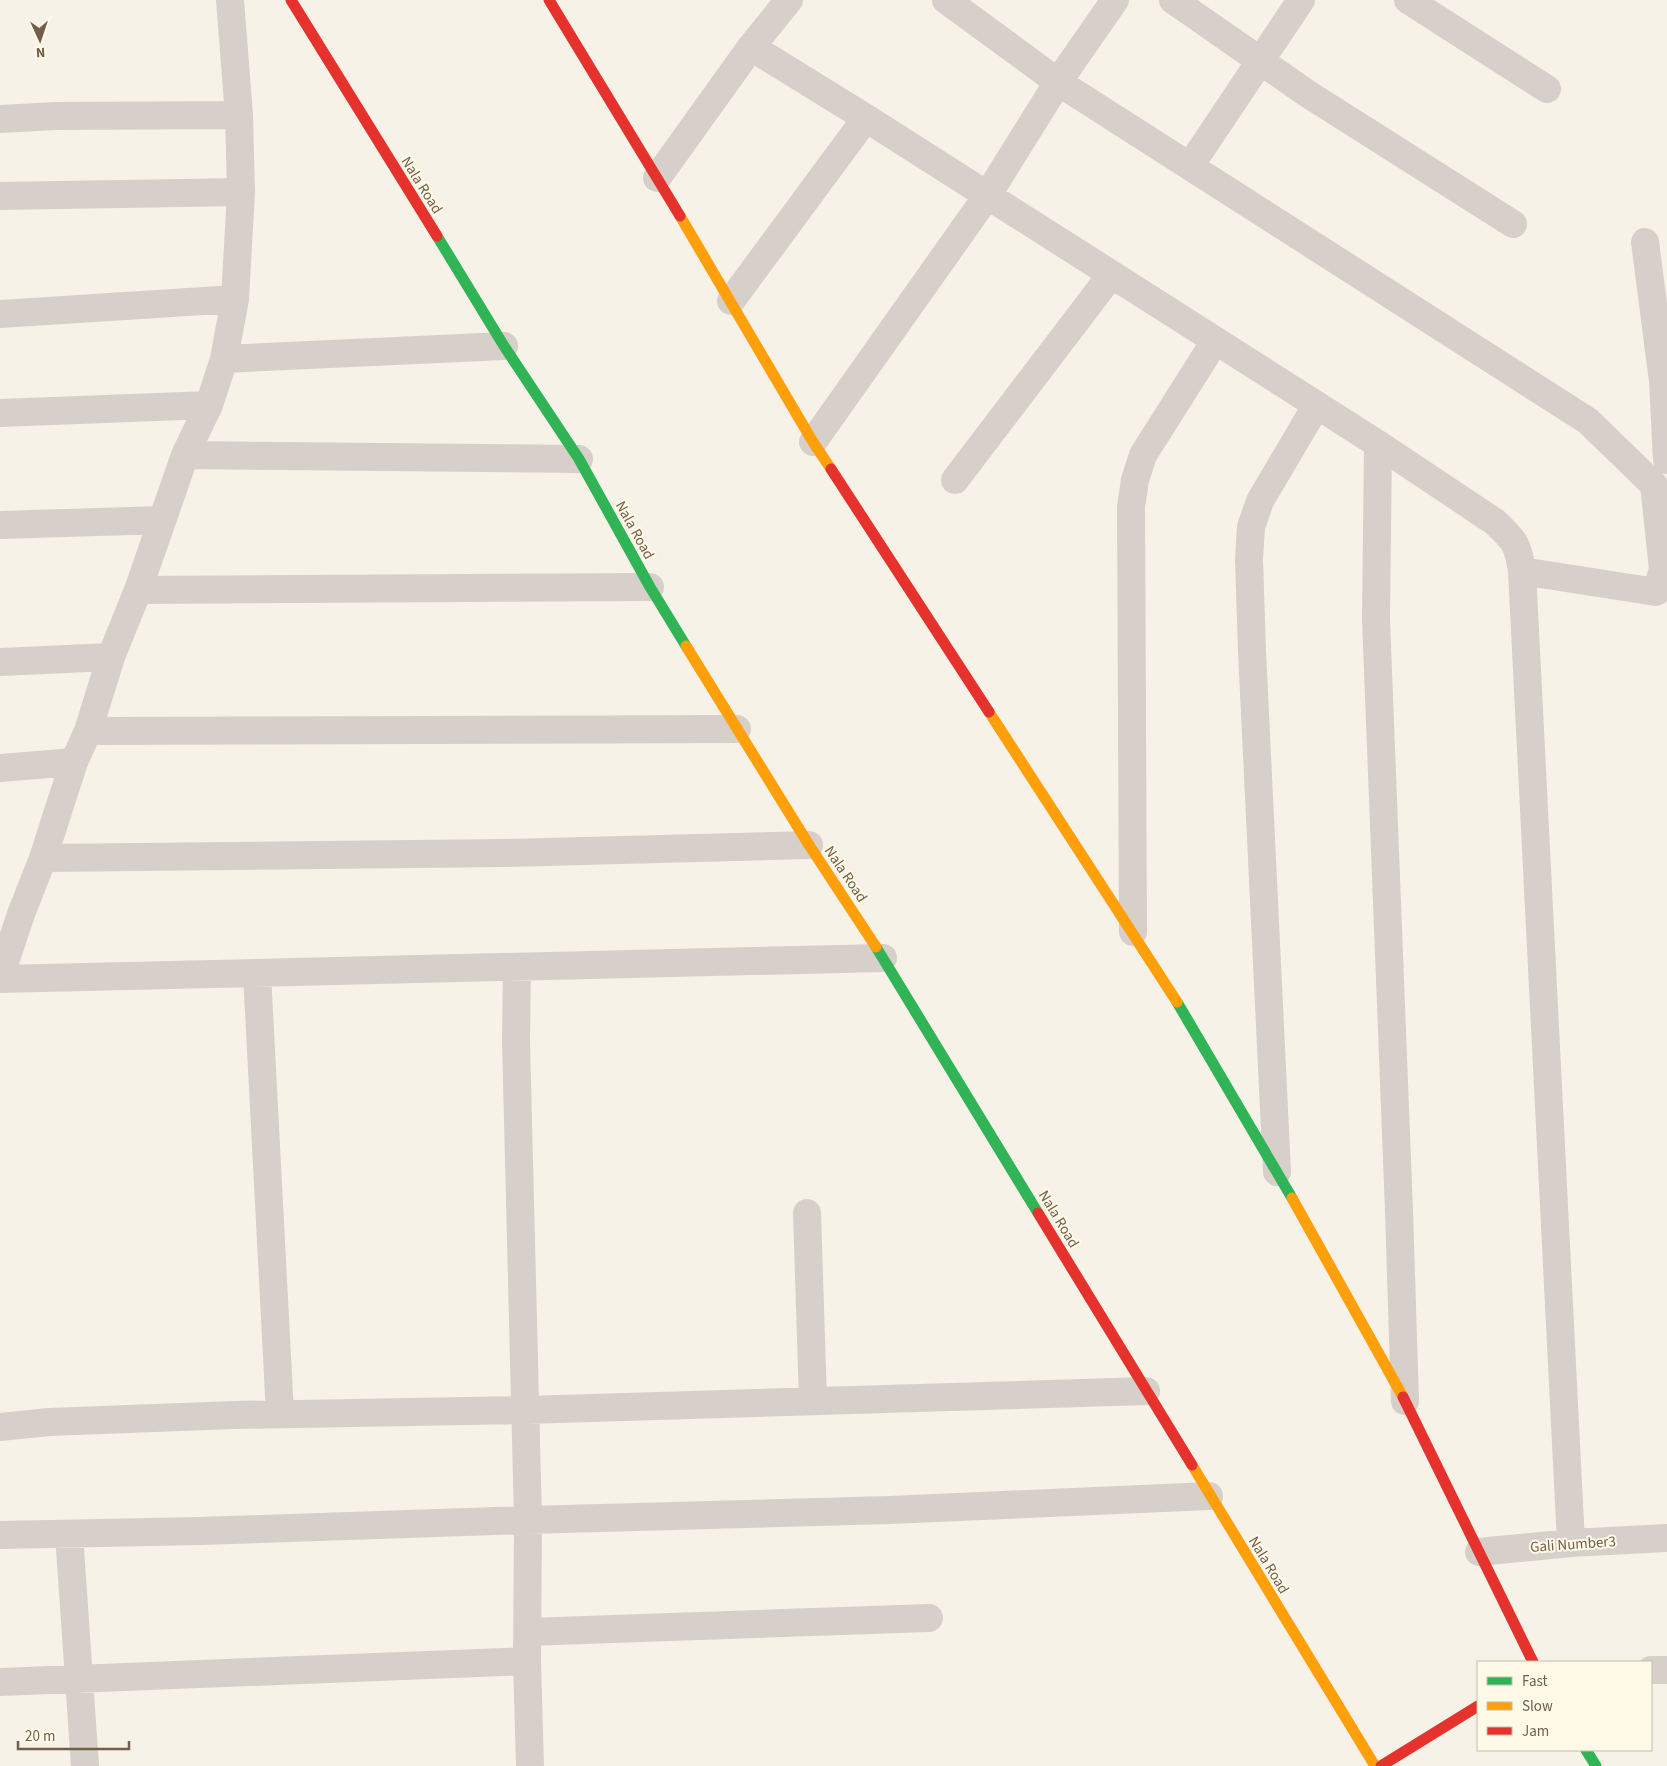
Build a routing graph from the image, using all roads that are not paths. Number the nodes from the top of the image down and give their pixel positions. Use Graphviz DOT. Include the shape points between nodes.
graph roads {
  1 [pos="230,0"];
  2 [pos="291,0"];
  3 [pos="549,0"];
  4 [pos="789,0"];
  5 [pos="946,0"];
  6 [pos="1114,0"];
  7 [pos="1173,0"];
  8 [pos="1302,0"];
  9 [pos="1408,0"];
  10 [pos="752,47"];
  11 [pos="1260,61"];
  12 [pos="1058,82"];
  13 [pos="1547,89"];
  14 [pos="239,115"];
  15 [pos="866,118"];
  16 [pos="0,119"];
  17 [pos="1190,166"];
  18 [pos="657,178"];
  19 [pos="241,192"];
  20 [pos="0,196"];
  21 [pos="986,196"];
  22 [pos="1513,224"];
  23 [pos="1645,242"];
  24 [pos="1110,275"];
  25 [pos="235,299"];
  26 [pos="731,301"];
  27 [pos="0,314"];
  28 [pos="1215,341"];
  29 [pos="504,346"];
  30 [pos="224,359"];
  31 [pos="209,405"];
  32 [pos="1316,406"];
  33 [pos="0,413"];
  34 [pos="813,442"];
  35 [pos="1378,444"];
  36 [pos="186,455"];
  37 [pos="580,459"];
  38 [pos="1667,460"];
  39 [pos="955,480"];
  40 [pos="1660,481"];
  41 [pos="162,520"];
  42 [pos="0,526"];
  43 [pos="1522,571"];
  44 [pos="650,587"];
  45 [pos="138,590"];
  46 [pos="111,657"];
  47 [pos="0,662"];
  48 [pos="737,729"];
  49 [pos="88,731"];
  50 [pos="74,762"];
  51 [pos="0,768"];
  52 [pos="808,845"];
  53 [pos="43,858"];
  54 [pos="11,915"];
  55 [pos="1133,932"];
  56 [pos="883,958"];
  57 [pos="517,967"];
  58 [pos="256,973"];
  59 [pos="0,978"];
  60 [pos="1277,1172"];
  61 [pos="807,1213"];
  62 [pos="1146,1391"];
  63 [pos="1405,1401"];
  64 [pos="813,1402"];
  65 [pos="526,1410"];
  66 [pos="280,1414"];
  67 [pos="0,1426"];
  68 [pos="1209,1496"];
  69 [pos="528,1520"];
  70 [pos="69,1534"];
  71 [pos="0,1535"];
  72 [pos="1667,1538"];
  73 [pos="1571,1543"];
  74 [pos="1479,1552"];
  75 [pos="929,1618"];
  76 [pos="528,1632"];
  77 [pos="528,1661"];
  78 [pos="1533,1661"];
  79 [pos="1652,1670"];
  80 [pos="1667,1670"];
  81 [pos="80,1679"];
  82 [pos="0,1682"];
  83 [pos="1477,1707"];
  84 [pos="1587,1751"];
  85 [pos="85,1766"];
  86 [pos="530,1766"];
  87 [pos="1375,1766"];
  88 [pos="1381,1766"];
  89 [pos="1596,1766"];
  1 -- 14 [label="street"];
  2 -- 29 [label="street, Nala Road"];
  3 -- 18 [label="street"];
  4 -- 10 [label="street"];
  5 -- 12 [label="street"];
  6 -- 12 [label="street"];
  7 -- 11 [label="street"];
  8 -- 11 [label="street"];
  9 -- 13 [label="street"];
  10 -- 15 [label="street"];
  10 -- 18 [label="street"];
  11 -- 17 [label="street"];
  11 -- 22 [label="street"];
  12 -- 17 [label="street"];
  12 -- 21 [label="street"];
  14 -- 16 [label="street"];
  14 -- 19 [label="street"];
  15 -- 21 [label="street"];
  15 -- 26 [label="street"];
  17 -- 40 [label="street" via="1588,421"];
  18 -- 26 [label="street"];
  19 -- 20 [label="street"];
  19 -- 25 [label="street"];
  21 -- 24 [label="street"];
  21 -- 34 [label="street"];
  23 -- 38 [label="street" via="1663,381"];
  24 -- 28 [label="street"];
  24 -- 39 [label="street"];
  25 -- 27 [label="street"];
  25 -- 30 [label="street"];
  26 -- 34 [label="street"];
  28 -- 32 [label="street"];
  28 -- 55 [label="street" via="1143,455 1131,507"];
  29 -- 30 [label="street"];
  29 -- 37 [label="street, Nala Road"];
  30 -- 31 [label="street"];
  31 -- 33 [label="street"];
  31 -- 36 [label="street"];
  32 -- 35 [label="street"];
  32 -- 60 [label="street" via="1260,501 1250,535"];
  34 -- 55 [label="street"];
  35 -- 43 [label="street" via="1495,522 1519,551"];
  35 -- 63 [label="street" via="1376,619"];
  36 -- 37 [label="street"];
  36 -- 41 [label="street"];
  37 -- 44 [label="street, Nala Road"];
  40 -- 43 [label="street" via="1664,569 1656,592"];
  41 -- 42 [label="street"];
  41 -- 45 [label="street"];
  43 -- 73 [label="street"];
  44 -- 45 [label="street"];
  44 -- 48 [label="street, Nala Road"];
  45 -- 46 [label="street"];
  46 -- 47 [label="street"];
  46 -- 49 [label="street"];
  48 -- 49 [label="street"];
  48 -- 52 [label="street, Nala Road"];
  49 -- 50 [label="street"];
  50 -- 51 [label="street"];
  50 -- 53 [label="street"];
  52 -- 53 [label="street" via="504,853"];
  52 -- 56 [label="street, Nala Road"];
  53 -- 54 [label="street"];
  54 -- 59 [label="street"];
  55 -- 60 [label="street"];
  56 -- 57 [label="street"];
  56 -- 62 [label="street, Nala Road"];
  57 -- 58 [label="street"];
  57 -- 65 [label="street" via="516,1041"];
  58 -- 59 [label="street"];
  58 -- 66 [label="street"];
  60 -- 63 [label="street"];
  61 -- 64 [label="street"];
  62 -- 64 [label="street"];
  62 -- 68 [label="street, Nala Road"];
  63 -- 74 [label="street"];
  64 -- 65 [label="street"];
  65 -- 66 [label="street"];
  65 -- 69 [label="street"];
  66 -- 67 [label="street"];
  68 -- 69 [label="street" via="890,1510"];
  68 -- 87 [label="street, Nala Road"];
  69 -- 70 [label="street"];
  69 -- 76 [label="street"];
  70 -- 71 [label="street"];
  70 -- 81 [label="street"];
  72 -- 73 [label="street, Gali Number3"];
  73 -- 74 [label="street, Gali Number3"];
  74 -- 78 [label="street"];
  75 -- 76 [label="street"];
  76 -- 77 [label="street"];
  77 -- 81 [label="street"];
  77 -- 86 [label="street"];
  79 -- 80 [label="street"];
  81 -- 82 [label="street"];
  81 -- 85 [label="street"];
  83 -- 88 [label="street"];
  84 -- 89 [label="street"];
}
